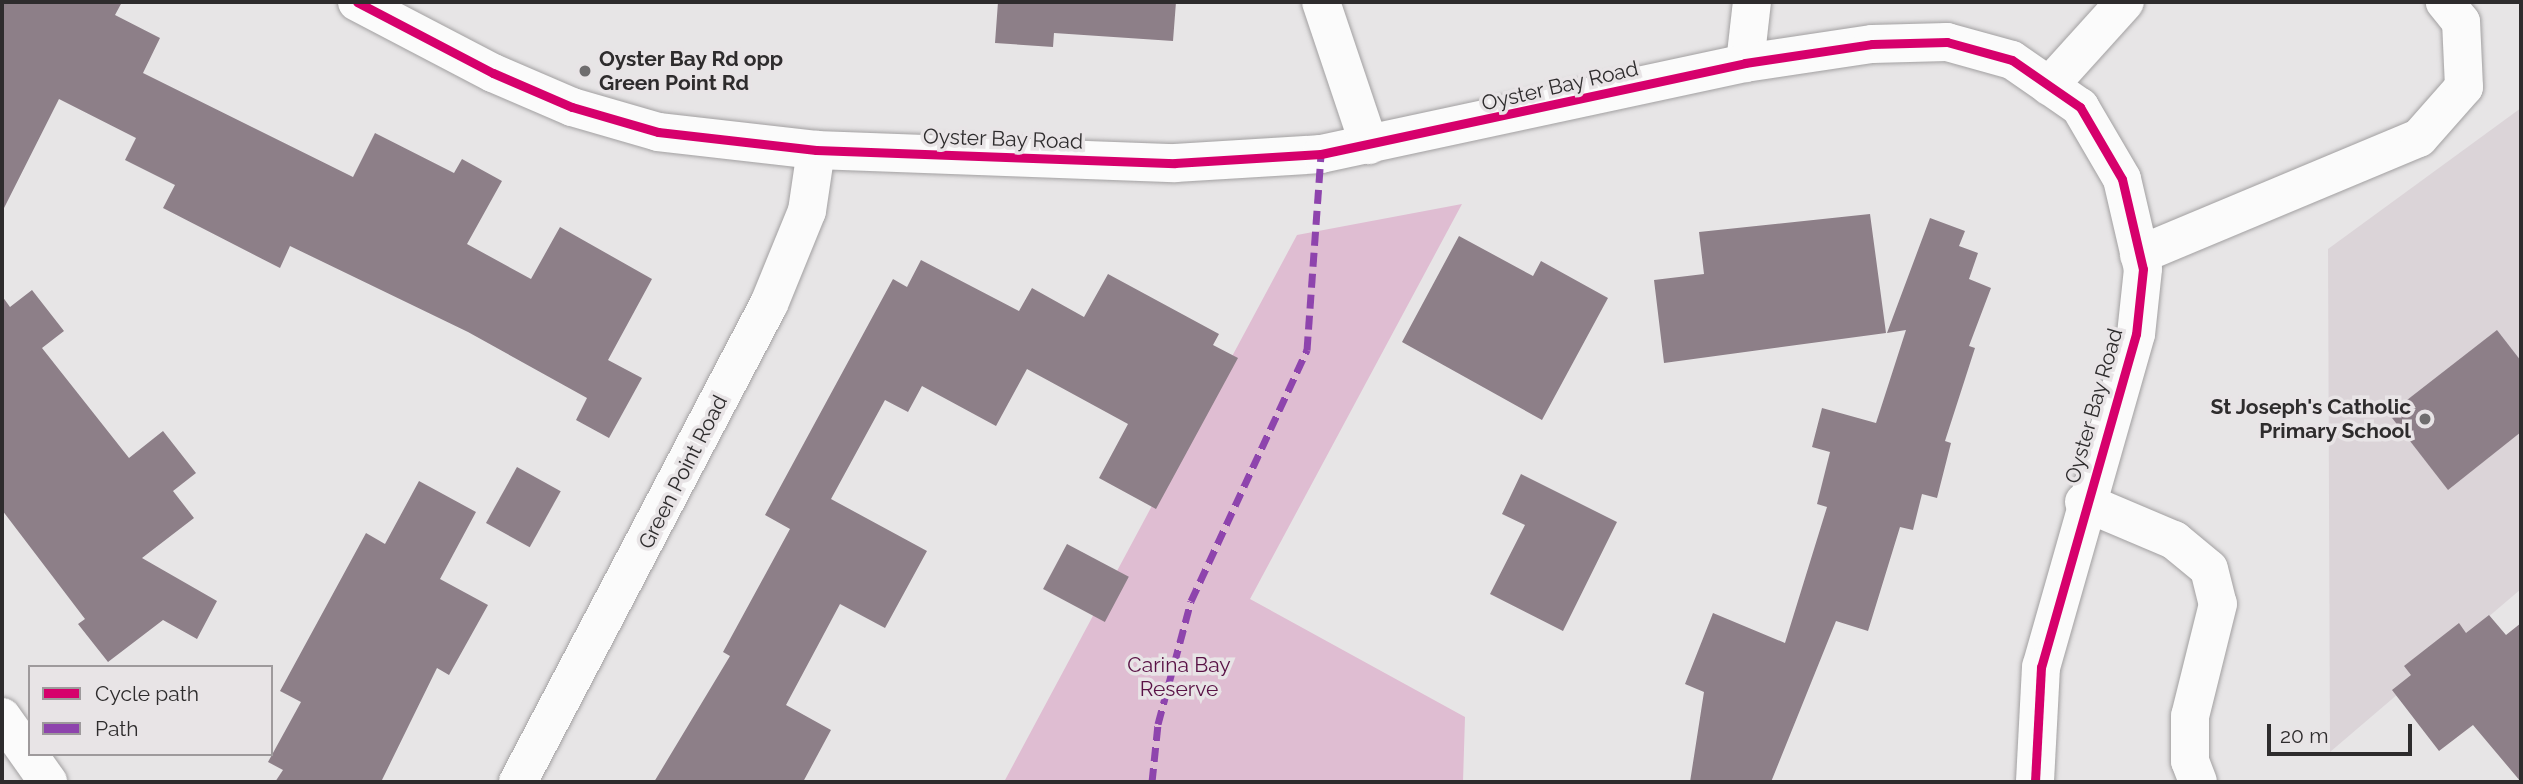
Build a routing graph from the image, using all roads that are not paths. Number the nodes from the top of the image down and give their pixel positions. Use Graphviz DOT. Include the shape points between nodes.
graph roads {
  1 [pos="357,2"];
  2 [pos="1321,2"];
  3 [pos="1752,2"];
  4 [pos="2125,2"];
  5 [pos="2445,2"];
  6 [pos="1745,63"];
  7 [pos="2049,86"];
  8 [pos="1369,145"];
  9 [pos="816,149"];
  10 [pos="2139,255"];
  11 [pos="2084,502"];
  12 [pos="2,717"];
  13 [pos="28,754"];
  14 [pos="30,756"];
  15 [pos="48,782"];
  16 [pos="518,782"];
  17 [pos="2035,782"];
  18 [pos="2198,782"];
  1 -- 9 [label="street, Oyster Bay Road" via="572,107 657,132"];
  2 -- 8 [label="street"];
  3 -- 6 [label="street"];
  4 -- 7 [label="street"];
  5 -- 10 [label="street" via="2461,22 2464,88 2419,138"];
  6 -- 7 [label="street, Oyster Bay Road" via="1872,44 1947,42 2012,60"];
  6 -- 8 [label="street, Oyster Bay Road"];
  7 -- 10 [label="street, Oyster Bay Road" via="2080,107 2122,179"];
  8 -- 9 [label="street, Oyster Bay Road" via="1321,153 1175,163"];
  9 -- 16 [label="street, Green Point Road" via="807,211 775,291"];
  10 -- 11 [label="street, Oyster Bay Road" via="2136,334"];
  11 -- 17 [label="street, Oyster Bay Road" via="2041,667"];
  11 -- 18 [label="street" via="2155,530 2208,569 2218,604 2190,716 2190,761"];
  12 -- 13 [label="street"];
  14 -- 15 [label="street"];
}
